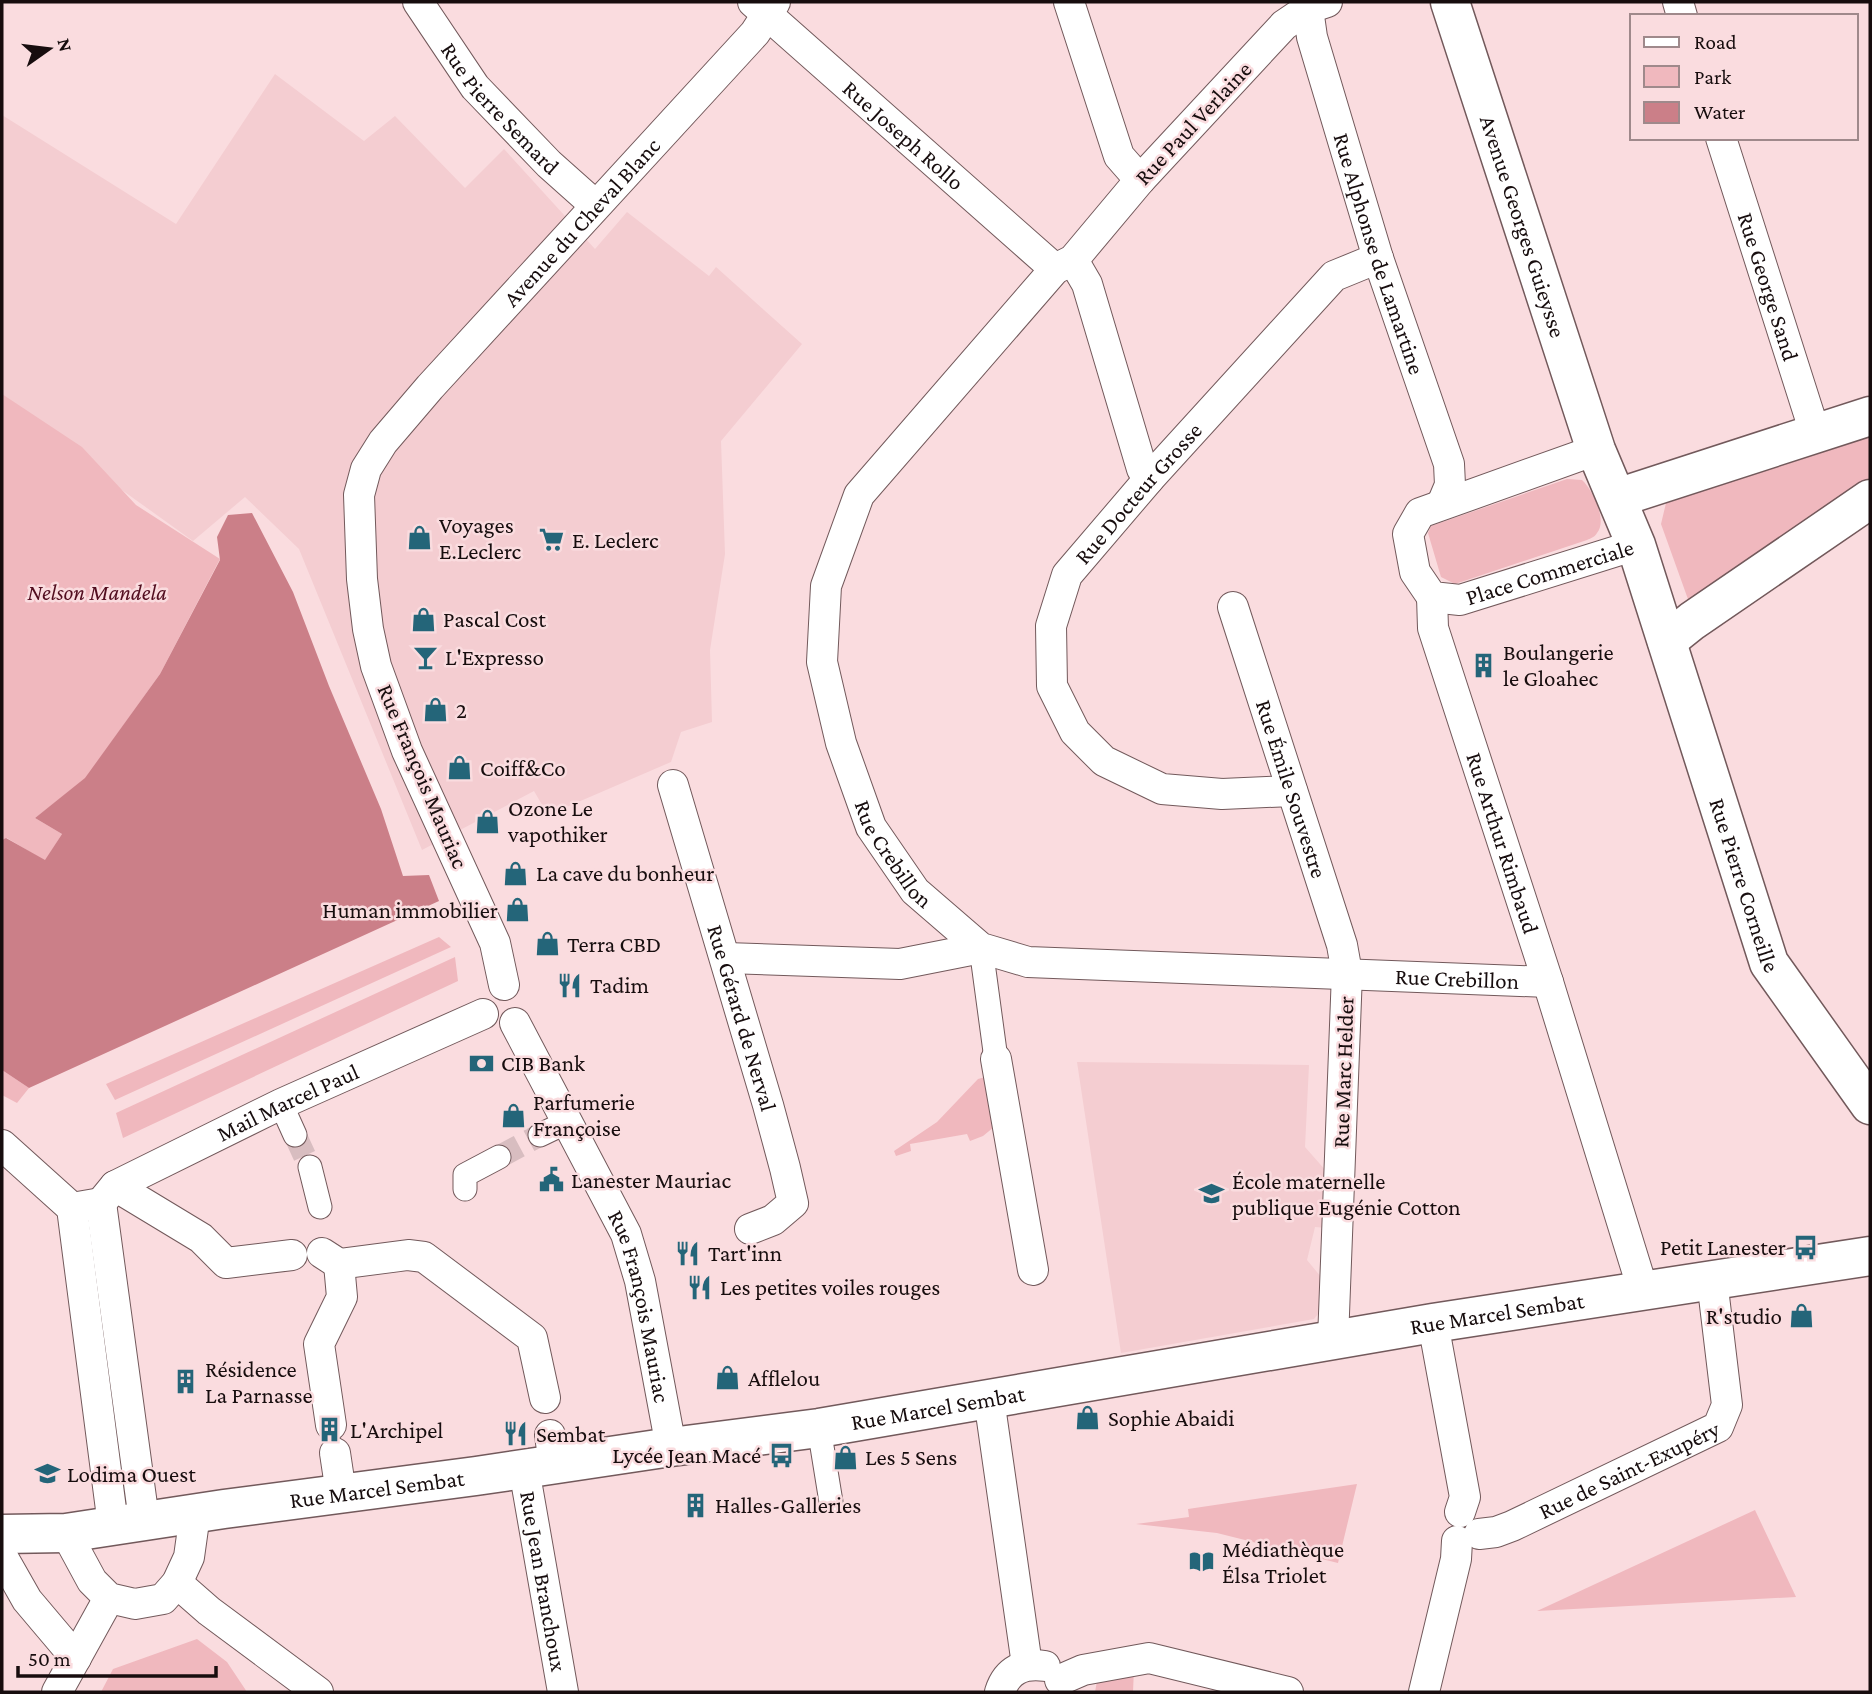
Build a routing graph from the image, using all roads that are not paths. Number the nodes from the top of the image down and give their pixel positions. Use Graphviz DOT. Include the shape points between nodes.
graph roads {
  1 [pos="418,2"];
  2 [pos="1069,2"];
  3 [pos="1450,2"];
  4 [pos="1314,4"];
  5 [pos="764,5"];
  6 [pos="1722,140"];
  7 [pos="1140,180"];
  8 [pos="595,205"];
  9 [pos="1378,258"];
  10 [pos="1064,265"];
  11 [pos="1870,416"];
  12 [pos="1815,433"];
  13 [pos="383,442"];
  14 [pos="1596,450"];
  15 [pos="1149,479"];
  16 [pos="1617,498"];
  17 [pos="1870,499"];
  18 [pos="1442,504"];
  19 [pos="1636,545"];
  20 [pos="1432,597"];
  21 [pos="1233,607"];
  22 [pos="1667,641"];
  23 [pos="673,785"];
  24 [pos="1292,791"];
  25 [pos="981,948"];
  26 [pos="726,958"];
  27 [pos="1347,973"];
  28 [pos="1548,982"];
  29 [pos="504,985"];
  30 [pos="483,1014"];
  31 [pos="515,1023"];
  32 [pos="996,1059"];
  33 [pos="281,1104"];
  34 [pos="1870,1105"];
  35 [pos="567,1122"];
  36 [pos="295,1135"];
  37 [pos="540,1136"];
  38 [pos="2,1145"];
  39 [pos="499,1157"];
  40 [pos="310,1167"];
  41 [pos="466,1189"];
  42 [pos="96,1199"];
  43 [pos="320,1207"];
  44 [pos="750,1228"];
  45 [pos="292,1255"];
  46 [pos="1870,1256"];
  47 [pos="1033,1270"];
  48 [pos="1712,1280"];
  49 [pos="1643,1290"];
  50 [pos="1433,1323"];
  51 [pos="1334,1340"];
  52 [pos="545,1398"];
  53 [pos="989,1399"];
  54 [pos="819,1428"];
  55 [pos="671,1447"];
  56 [pos="543,1456"];
  57 [pos="341,1493"];
  58 [pos="831,1502"];
  59 [pos="195,1514"];
  60 [pos="129,1522"];
  61 [pos="1465,1529"];
  62 [pos="66,1533"];
  63 [pos="2,1534"];
  64 [pos="2,1556"];
  65 [pos="177,1583"];
  66 [pos="109,1598"];
  67 [pos="76,1658"];
  68 [pos="1027,1665"];
  69 [pos="1063,1686"];
  70 [pos="57,1692"];
  71 [pos="318,1692"];
  72 [pos="563,1692"];
  73 [pos="1000,1692"];
  74 [pos="1288,1692"];
  75 [pos="1424,1692"];
  1 -- 8 [label="street, Rue Pierre Semard" via="475,87"];
  2 -- 7 [label="street" via="1119,156"];
  3 -- 14 [label="street, Avenue Georges Guieysse"];
  4 -- 7 [label="street, Rue Paul Verlaine" via="1284,25"];
  4 -- 9 [label="street, Rue Alphonse de Lamartine" via="1312,37"];
  5 -- 8 [label="street, Avenue du Cheval Blanc" via="755,33"];
  5 -- 10 [label="street, Rue Joseph Rollo"];
  6 -- 12 [label="street, Rue George Sand"];
  7 -- 10 [label="street, Rue Paul Verlaine"];
  8 -- 13 [label="street, Avenue du Cheval Blanc"];
  9 -- 15 [label="street, Rue Docteur Grosse" via="1334,276"];
  9 -- 18 [label="street, Rue Alphonse de Lamartine" via="1449,464 1450,485"];
  10 -- 15 [label="street" via="1087,284 1142,469"];
  10 -- 25 [label="street, Rue Crebillon" via="859,495 827,586 822,663 841,743 871,827 915,891"];
  11 -- 12 [label="street"];
  12 -- 16 [label="street"];
  13 -- 29 [label="street, Rue François Mauriac" via="366,469 359,495 362,579 376,666 407,751 495,943"];
  14 -- 16 [label="street, Place Commerciale"];
  14 -- 18 [label="street, Place Commerciale"];
  15 -- 24 [label="street, Rue Docteur Grosse" via="1067,575 1051,626 1052,686 1075,732 1104,761 1162,789 1222,794"];
  16 -- 19 [label="street, Place Commerciale"];
  17 -- 22 [label="street"];
  18 -- 20 [label="street, Place Commerciale" via="1420,513 1408,534 1415,572"];
  19 -- 20 [label="street, Place Commerciale" via="1460,600"];
  19 -- 22 [label="street, Rue Pierre Corneille"];
  20 -- 28 [label="street, Rue Arthur Rimbaud" via="1433,628"];
  21 -- 24 [label="street, Rue Émile Souvestre"];
  22 -- 34 [label="street, Rue Pierre Corneille" via="1769,963"];
  23 -- 26 [label="street, Rue Gérard de Nerval"];
  24 -- 27 [label="street, Rue Émile Souvestre"];
  25 -- 26 [label="street" via="900,964"];
  25 -- 27 [label="street, Rue Crebillon" via="1028,962"];
  25 -- 32 [label="street"];
  26 -- 44 [label="street, Rue Gérard de Nerval" via="793,1203 773,1220"];
  27 -- 28 [label="street, Rue Crebillon"];
  27 -- 51 [label="street, Rue Marc Helder"];
  28 -- 49 [label="street, Rue Arthur Rimbaud"];
  29 -- 30 [label="street" via="484,995"];
  29 -- 31 [label="street" via="522,997 524,1007"];
  30 -- 31 [label="street" via="493,1025"];
  30 -- 33 [label="street, Mail Marcel Paul"];
  31 -- 35 [label="street, Rue François Mauriac"];
  32 -- 47 [label="street"];
  33 -- 36 [label="street"];
  33 -- 42 [label="street, Mail Marcel Paul"];
  35 -- 37 [label="street"];
  35 -- 55 [label="street, Rue François Mauriac" via="626,1234 640,1282"];
  38 -- 42 [label="street"];
  39 -- 41 [label="street" via="465,1175"];
  40 -- 43 [label="street"];
  42 -- 45 [label="street" via="201,1238 226,1263"];
  42 -- 60 [label="street"];
  46 -- 48 [label="street, Rue Marcel Sembat"];
  48 -- 49 [label="street, Rue Marcel Sembat"];
  48 -- 61 [label="street, Rue de Saint-Exupéry" via="1727,1405 1718,1427 1512,1526"];
  49 -- 50 [label="street, Rue Marcel Sembat"];
  50 -- 51 [label="street, Rue Marcel Sembat"];
  50 -- 61 [label="street" via="1465,1497"];
  51 -- 53 [label="street, Rue Marcel Sembat"];
  52 -- 57 [label="street" via="532,1338 424,1258 331,1259 342,1297 319,1344"];
  53 -- 54 [label="street, Rue Marcel Sembat"];
  53 -- 68 [label="street"];
  54 -- 55 [label="street, Rue Marcel Sembat"];
  54 -- 58 [label="street"];
  55 -- 56 [label="street, Rue Marcel Sembat"];
  56 -- 57 [label="street, Rue Marcel Sembat"];
  56 -- 72 [label="street, Rue Jean Branchoux"];
  57 -- 59 [label="street, Rue Marcel Sembat"];
  59 -- 60 [label="street, Rue Marcel Sembat"];
  59 -- 65 [label="street" via="189,1557"];
  60 -- 62 [label="street, Rue Marcel Sembat"];
  61 -- 75 [label="street"];
  62 -- 63 [label="street, Rue Marcel Sembat"];
  62 -- 66 [label="street" via="92,1581"];
  64 -- 67 [label="street" via="27,1600"];
  65 -- 66 [label="street" via="163,1599 135,1604"];
  65 -- 71 [label="street"];
  66 -- 67 [label="street"];
  67 -- 70 [label="street"];
  68 -- 69 [label="street" via="1053,1671"];
  68 -- 73 [label="street" via="1007,1676"];
  69 -- 74 [label="street" via="1083,1670 1149,1658"];
}
